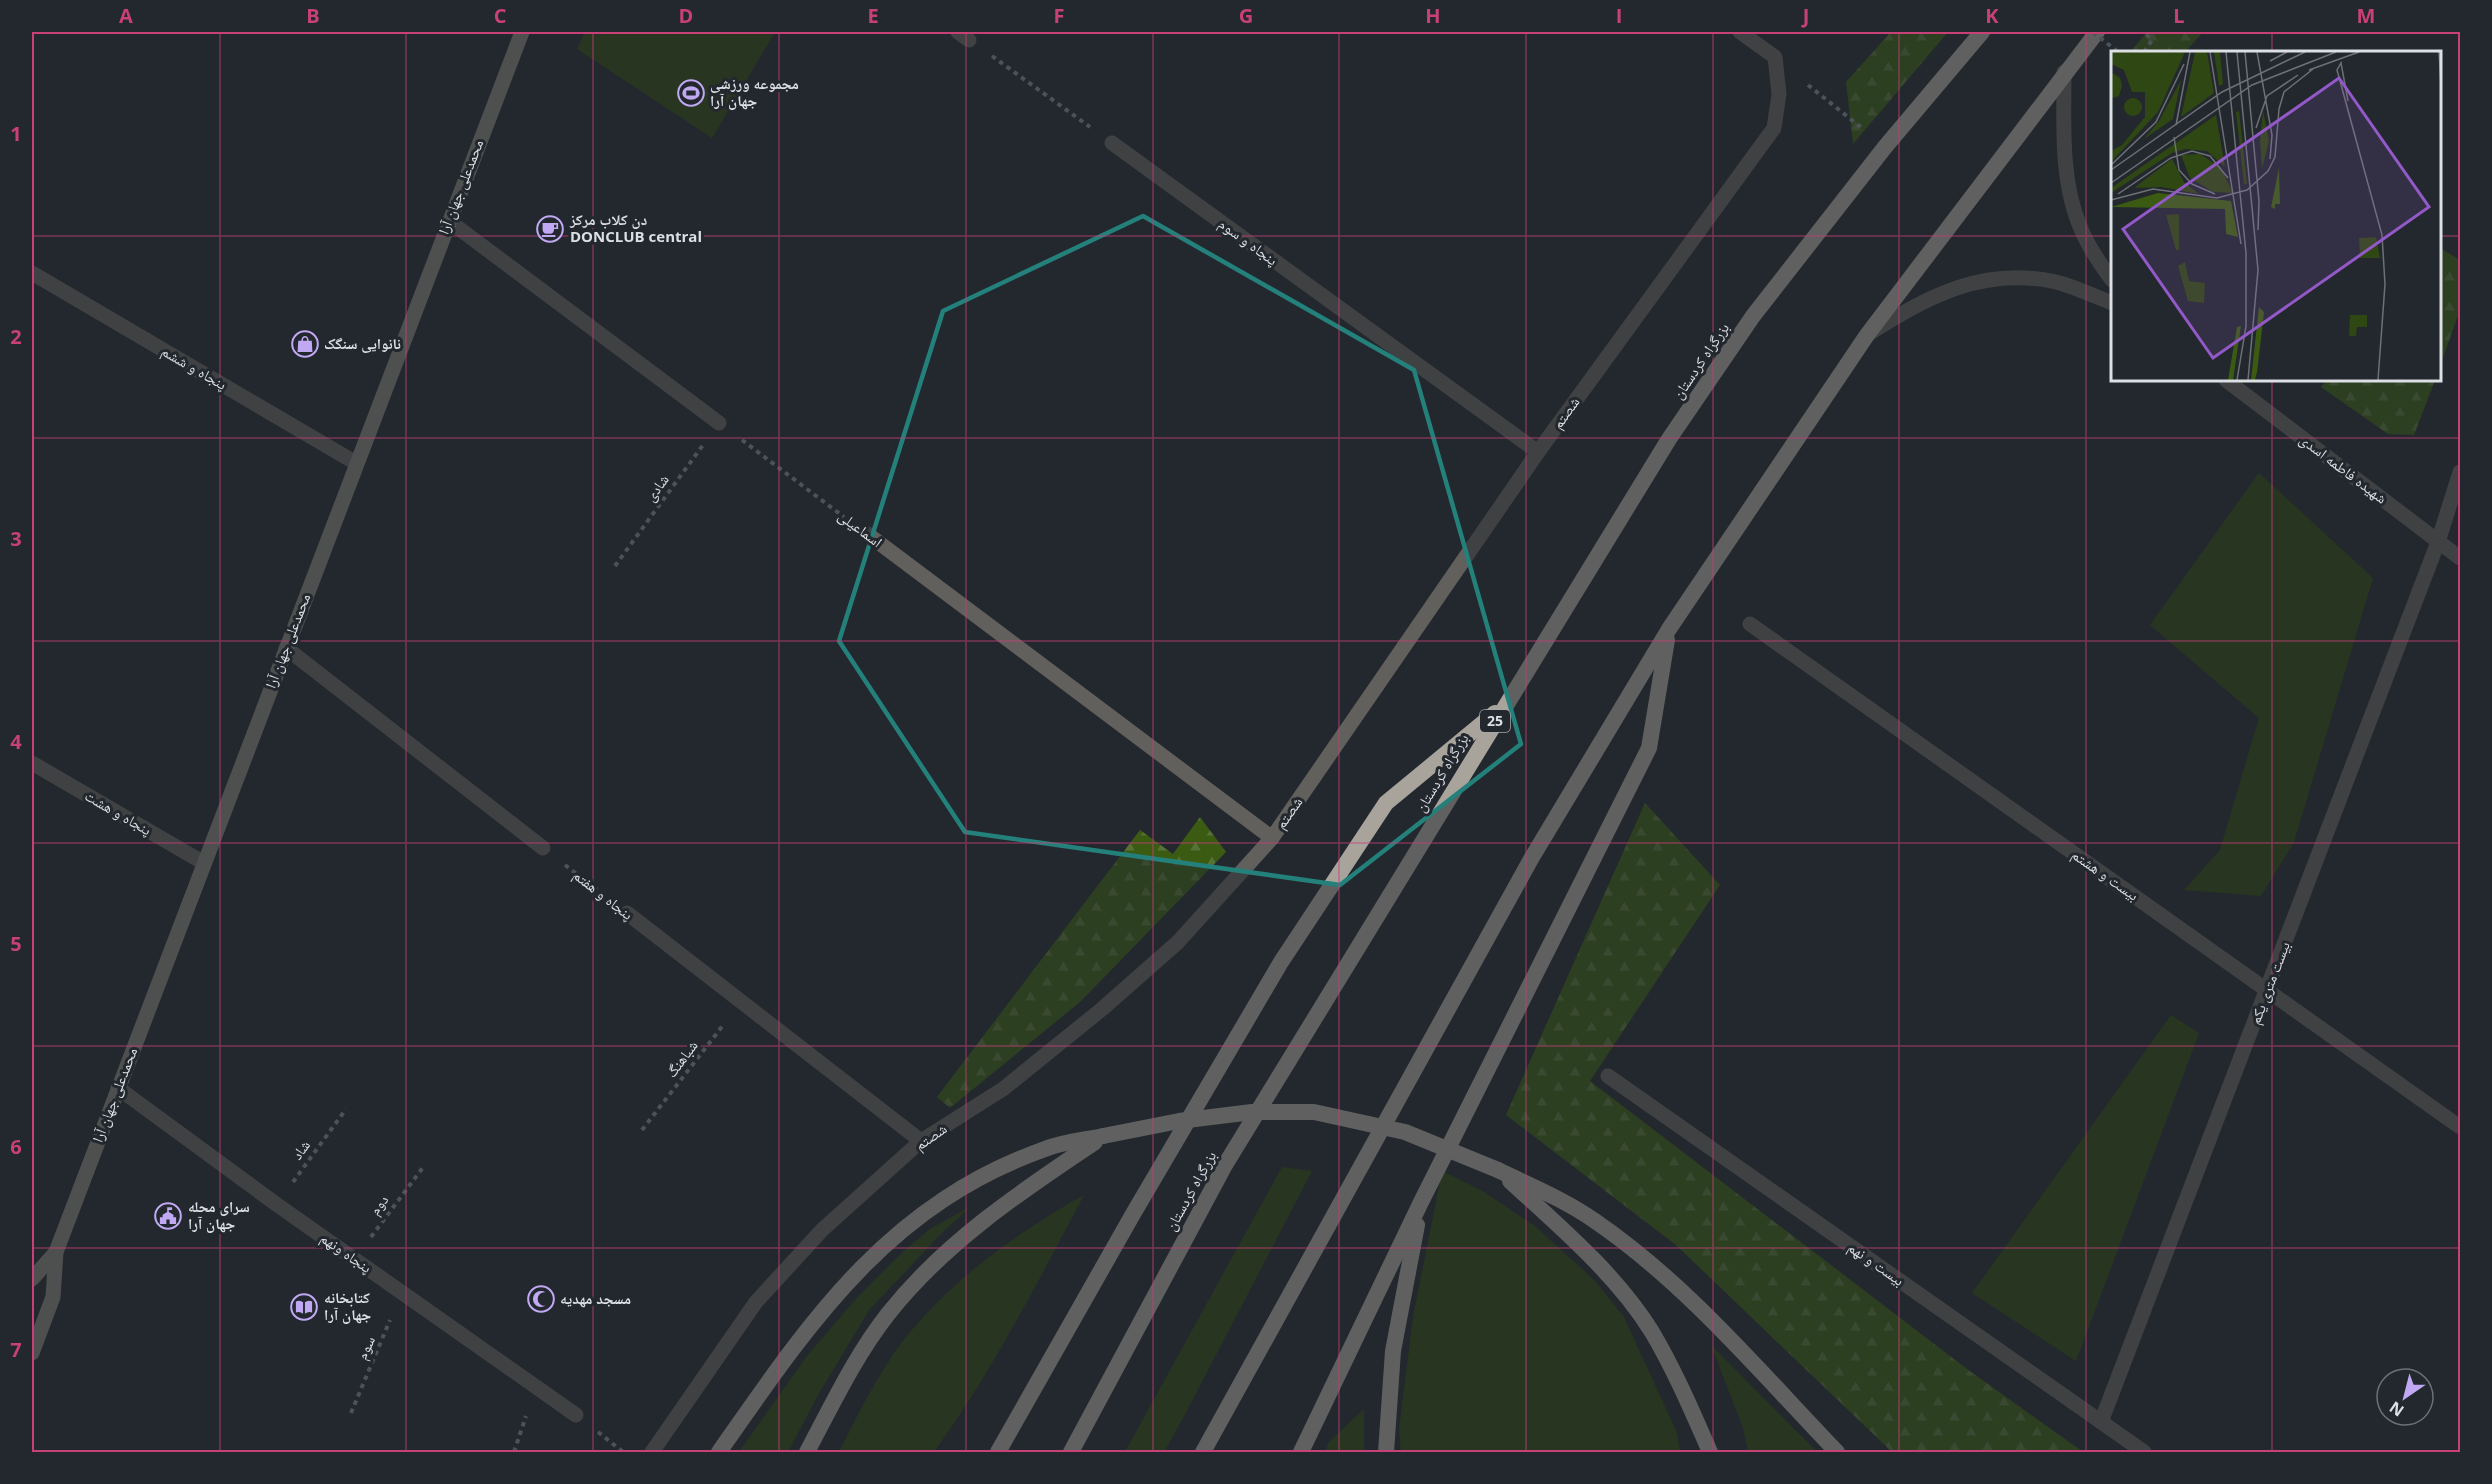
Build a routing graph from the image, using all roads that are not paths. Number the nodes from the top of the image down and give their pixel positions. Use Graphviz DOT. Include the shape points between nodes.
graph roads {
  1 [pos="522,32"];
  2 [pos="1740,32"];
  3 [pos="1982,32"];
  4 [pos="2095,32"];
  5 [pos="2064,72"];
  6 [pos="1113,143"];
  7 [pos="448,220"];
  8 [pos="32,273"];
  9 [pos="2111,279"];
  10 [pos="2111,303"];
  11 [pos="1867,335"];
  12 [pos="2227,381"];
  13 [pos="719,423"];
  14 [pos="1538,452"];
  15 [pos="356,463"];
  16 [pos="2460,472"];
  17 [pos="866,533"];
  18 [pos="2438,542"];
  19 [pos="2460,558"];
  20 [pos="1750,624"];
  21 [pos="1669,629"];
  22 [pos="286,648"];
  23 [pos="1505,705"];
  24 [pos="32,763"];
  25 [pos="1272,838"];
  26 [pos="543,848"];
  27 [pos="204,863"];
  28 [pos="627,913"];
  29 [pos="2267,990"];
  30 [pos="1608,1076"];
  31 [pos="118,1088"];
  32 [pos="2460,1127"];
  33 [pos="1103,1136"];
  34 [pos="921,1142"];
  35 [pos="1498,1170"];
  36 [pos="1421,1202"];
  37 [pos="56,1252"];
  38 [pos="32,1279"];
  39 [pos="32,1353"];
  40 [pos="576,1415"];
  41 [pos="2101,1422"];
  42 [pos="652,1452"];
  43 [pos="719,1452"];
  44 [pos="807,1452"];
  45 [pos="998,1452"];
  46 [pos="1071,1452"];
  47 [pos="1203,1452"];
  48 [pos="1301,1452"];
  49 [pos="1386,1452"];
  50 [pos="1710,1452"];
  51 [pos="1836,1452"];
  52 [pos="2144,1452"];
  1 -- 7 [label="main road, محمدعلی جهان آرا"];
  2 -- 14 [label="street, شصتم" via="1775,57 1779,94 1774,128"];
  3 -- 23 [label="highway, بزرگراه کردستان / 25" via="1885,147 1753,316 1669,439"];
  4 -- 5 [label="highway"];
  5 -- 9 [label="street" via="2064,149 2071,193 2080,227"];
  5 -- 11 [label="highway"];
  6 -- 14 [label="street, پنجاه و سوم"];
  7 -- 13 [label="street"];
  7 -- 15 [label="main road, محمدعلی جهان آرا"];
  8 -- 15 [label="street, پنجاه و ششم"];
  10 -- 11 [label="street" via="2056,283 2020,277 1981,280 1940,293"];
  11 -- 21 [label="highway"];
  12 -- 18 [label="street, شهیده فاطمه اسدی"];
  14 -- 25 [label="street, شصتم"];
  15 -- 22 [label="main road, محمدعلی جهان آرا"];
  16 -- 18 [label="street, بیست متری یکم"];
  17 -- 25 [label="street, اسماعیلی"];
  18 -- 19 [label="street, شهیده فاطمه اسدی"];
  18 -- 29 [label="street, بیست متری یکم"];
  20 -- 29 [label="street, بیست و هشتم"];
  21 -- 36 [label="highway" via="1649,748"];
  21 -- 47 [label="highway" via="1531,859"];
  22 -- 26 [label="street"];
  22 -- 27 [label="main road, محمدعلی جهان آرا"];
  23 -- 45 [label="highway" via="1386,803 1281,962"];
  23 -- 46 [label="highway, بزرگراه کردستان / 25" via="1225,1165"];
  24 -- 27 [label="street, پنجاه و هشت"];
  25 -- 34 [label="street, شصتم" via="1178,942 1102,1009 1002,1089"];
  27 -- 31 [label="main road, محمدعلی جهان آرا"];
  28 -- 34 [label="street, پنجاه و هفتم"];
  29 -- 32 [label="street, بیست و هشتم"];
  29 -- 41 [label="street, بیست متری یکم"];
  30 -- 41 [label="street, بیست و نهم"];
  31 -- 37 [label="main road, محمدعلی جهان آرا"];
  31 -- 40 [label="street, پنجاه ونهم"];
  33 -- 35 [label="highway, bridge" via="1252,1112 1314,1112 1405,1132"];
  33 -- 43 [label="highway" via="1046,1148 952,1194 918,1217 839,1290"];
  33 -- 44 [label="highway" via="1015,1195 933,1264 863,1349"];
  34 -- 42 [label="street, شصتم" via="822,1230 756,1302"];
  35 -- 50 [label="highway" via="1616,1285 1651,1331 1682,1386"];
  35 -- 51 [label="highway" via="1594,1220 1655,1268 1707,1316"];
  36 -- 48 [label="highway"];
  36 -- 49 [label="highway" via="1393,1351"];
  37 -- 38 [label="main road, محمدعلی جهان آرا"];
  37 -- 39 [label="main road, محمدعلی جهان آرا" via="53,1297"];
  41 -- 52 [label="street, بیست و نهم"];
}
